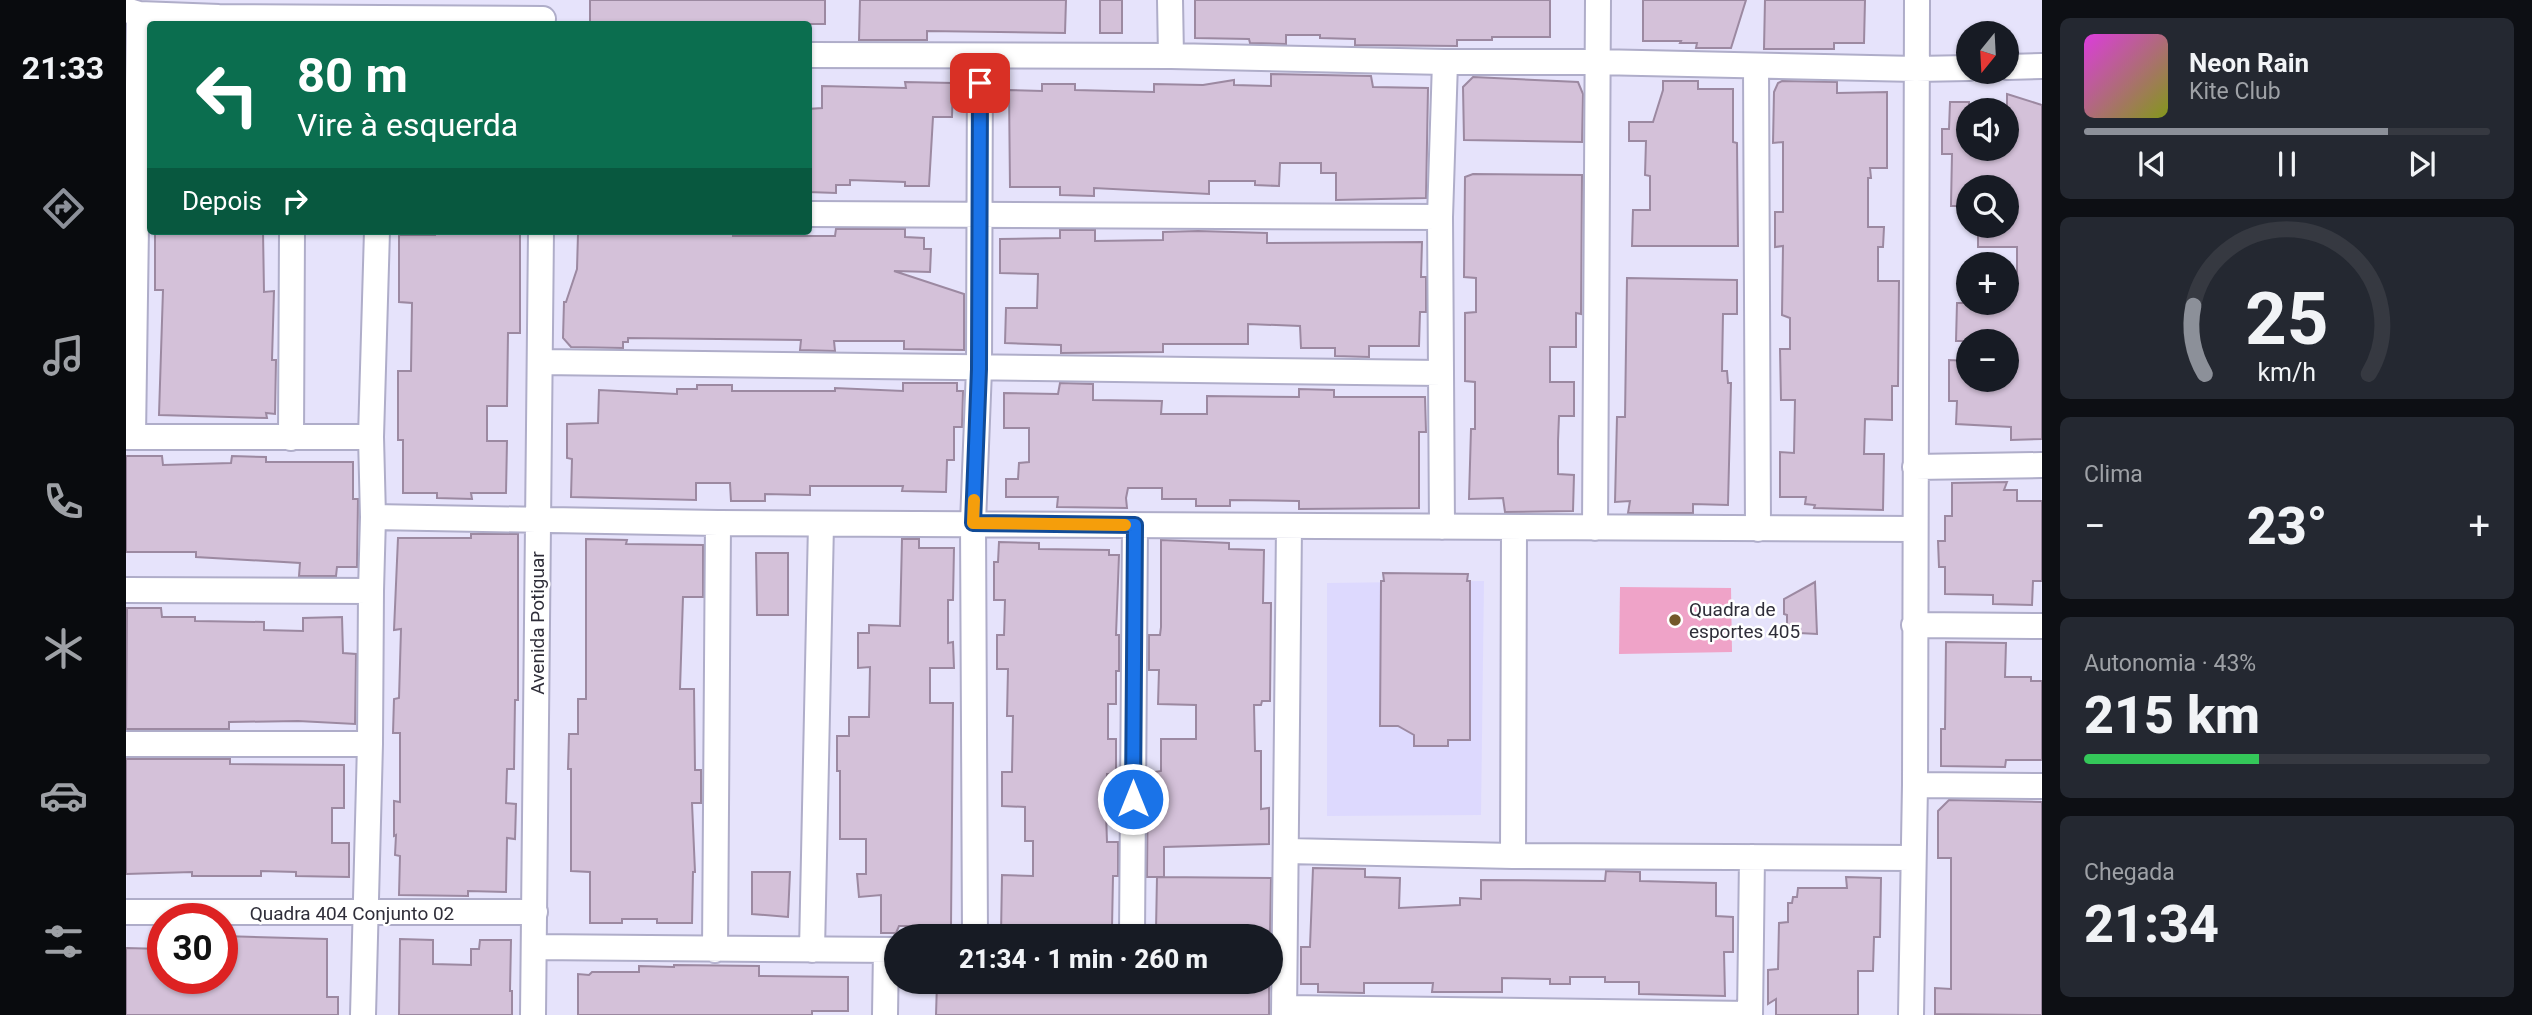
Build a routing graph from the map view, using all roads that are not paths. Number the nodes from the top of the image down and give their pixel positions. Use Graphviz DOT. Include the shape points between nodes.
graph roads {
  1 [pos="1170,0"];
  2 [pos="1598,0"];
  3 [pos="1917,0"];
  4 [pos="219,8"];
  5 [pos="326,9"];
  6 [pos="133,12"];
  7 [pos="543,14"];
  8 [pos="294,21"];
  9 [pos="382,21"];
  10 [pos="812,55"];
  11 [pos="1171,56"];
  12 [pos="980,57"];
  13 [pos="1445,62"];
  14 [pos="1596,62"];
  15 [pos="1756,66"];
  16 [pos="2042,66"];
  17 [pos="2020,67"];
  18 [pos="1956,68"];
  19 [pos="1916,69"];
  20 [pos="812,214"];
  21 [pos="980,214"];
  22 [pos="1440,217"];
  23 [pos="292,235"];
  24 [pos="377,235"];
  25 [pos="541,235"];
  26 [pos="541,362"];
  27 [pos="979,369"];
  28 [pos="1441,373"];
  29 [pos="130,437"];
  30 [pos="371,437"];
  31 [pos="291,438"];
  32 [pos="2042,465"];
  33 [pos="1914,467"];
  34 [pos="373,517"];
  35 [pos="538,519"];
  36 [pos="718,523"];
  37 [pos="973,523"];
  38 [pos="821,524"];
  39 [pos="1135,525"];
  40 [pos="1289,526"];
  41 [pos="1442,527"];
  42 [pos="1514,528"];
  43 [pos="1595,528"];
  44 [pos="1758,529"];
  45 [pos="1914,529"];
  46 [pos="126,590"];
  47 [pos="370,591"];
  48 [pos="1914,625"];
  49 [pos="2042,626"];
  50 [pos="126,744"];
  51 [pos="370,744"];
  52 [pos="1915,785"];
  53 [pos="2042,786"];
  54 [pos="1287,851"];
  55 [pos="1513,856"];
  56 [pos="1752,857"];
  57 [pos="1913,858"];
  58 [pos="126,912"];
  59 [pos="535,912"];
  60 [pos="364,914"];
  61 [pos="975,924"];
  62 [pos="1132,924"];
  63 [pos="1281,924"];
  64 [pos="534,947"];
  65 [pos="715,950"];
  66 [pos="811,950"];
  67 [pos="884,950"];
  68 [pos="888,994"];
  69 [pos="1284,1011"];
  70 [pos="1750,1014"];
  71 [pos="363,1015"];
  72 [pos="533,1015"];
  73 [pos="886,1015"];
  74 [pos="1911,1015"];
  1 -- 11 [label="street"];
  2 -- 14 [label="street"];
  3 -- 19 [label="street"];
  4 -- 6 [label="street"];
  4 -- 8 [label="street"];
  5 -- 8 [label="street"];
  5 -- 9 [label="street"];
  6 -- 29 [label="street"];
  7 -- 9 [label="street"];
  10 -- 12 [label="street"];
  11 -- 12 [label="street"];
  11 -- 13 [label="street"];
  12 -- 21 [label="street"];
  13 -- 14 [label="street"];
  13 -- 22 [label="street"];
  14 -- 15 [label="street"];
  14 -- 43 [label="street"];
  15 -- 19 [label="street"];
  15 -- 44 [label="street"];
  16 -- 17 [label="street"];
  18 -- 19 [label="street"];
  19 -- 33 [label="street"];
  20 -- 21 [label="street"];
  21 -- 22 [label="street"];
  21 -- 27 [label="street"];
  22 -- 28 [label="street"];
  23 -- 31 [label="street"];
  24 -- 30 [label="street"];
  25 -- 26 [label="street, Avenida Potiguar"];
  26 -- 27 [label="street"];
  26 -- 35 [label="street, Avenida Potiguar"];
  27 -- 28 [label="street"];
  27 -- 37 [label="street"];
  28 -- 41 [label="street"];
  29 -- 31 [label="street"];
  30 -- 31 [label="street"];
  30 -- 34 [label="street"];
  32 -- 33 [label="street"];
  33 -- 45 [label="street"];
  34 -- 35 [label="street"];
  34 -- 47 [label="street"];
  35 -- 36 [label="street"];
  35 -- 59 [label="street, Avenida Potiguar"];
  36 -- 38 [label="street"];
  36 -- 65 [label="street"];
  37 -- 38 [label="street"];
  37 -- 39 [label="street"];
  37 -- 61 [label="street"];
  38 -- 66 [label="street"];
  39 -- 40 [label="street"];
  39 -- 62 [label="street"];
  40 -- 41 [label="street"];
  40 -- 54 [label="street"];
  41 -- 42 [label="street"];
  42 -- 43 [label="street"];
  42 -- 55 [label="street"];
  43 -- 44 [label="street"];
  44 -- 45 [label="street"];
  45 -- 48 [label="street"];
  46 -- 47 [label="street"];
  47 -- 51 [label="street"];
  48 -- 49 [label="street"];
  48 -- 52 [label="street"];
  50 -- 51 [label="street"];
  51 -- 60 [label="street"];
  52 -- 53 [label="street"];
  52 -- 57 [label="street"];
  54 -- 55 [label="street"];
  54 -- 63 [label="street"];
  55 -- 56 [label="street"];
  56 -- 57 [label="street"];
  56 -- 70 [label="street"];
  57 -- 74 [label="street"];
  58 -- 60 [label="street, Quadra 404 Conjunto 02"];
  59 -- 60 [label="street, Quadra 404 Conjunto 02"];
  59 -- 64 [label="street, Avenida Potiguar"];
  60 -- 71 [label="street"];
  64 -- 65 [label="street"];
  64 -- 72 [label="street, Avenida Potiguar"];
  65 -- 66 [label="street"];
  66 -- 67 [label="street"];
  68 -- 73 [label="street"];
  69 -- 70 [label="street"];
}
